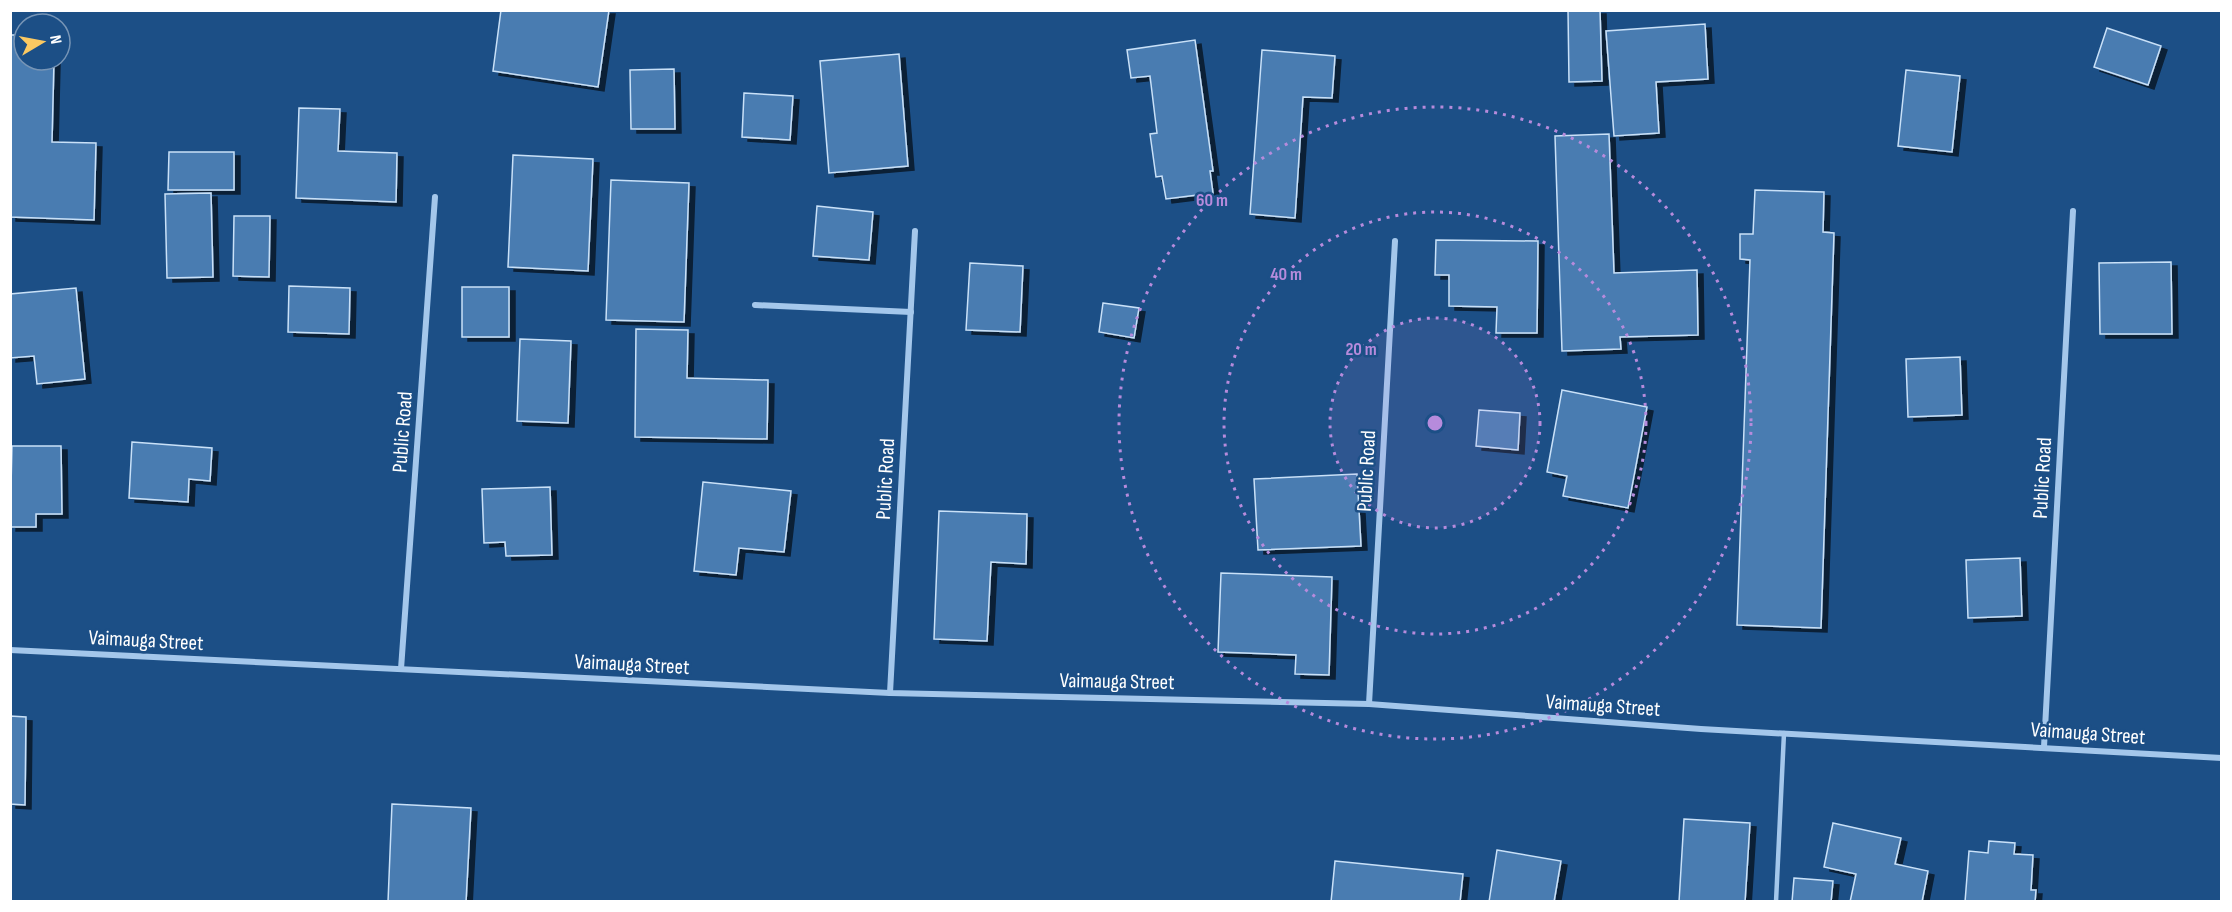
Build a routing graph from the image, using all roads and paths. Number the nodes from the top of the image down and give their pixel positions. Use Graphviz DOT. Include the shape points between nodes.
graph roads {
  1 [pos="435,197"];
  2 [pos="2073,211"];
  3 [pos="915,231"];
  4 [pos="1395,241"];
  5 [pos="755,305"];
  6 [pos="911,312"];
  7 [pos="10,650"];
  8 [pos="401,669"];
  9 [pos="890,693"];
  10 [pos="1369,704"];
  11 [pos="1784,733"];
  12 [pos="2044,747"];
  13 [pos="2222,759"];
  14 [pos="1776,902"];
  1 -- 8 [label="street, Public Road"];
  2 -- 12 [label="street, Public Road"];
  3 -- 6 [label="street, Public Road"];
  4 -- 10 [label="street, Public Road"];
  5 -- 6 [label="street"];
  6 -- 9 [label="street, Public Road"];
  7 -- 8 [label="street, Vaimauga Street"];
  8 -- 9 [label="street, Vaimauga Street"];
  9 -- 10 [label="street, Vaimauga Street"];
  10 -- 11 [label="street, Vaimauga Street"];
  11 -- 12 [label="street, Vaimauga Street"];
  11 -- 14 [label="lane"];
  12 -- 13 [label="street, Vaimauga Street"];
}
